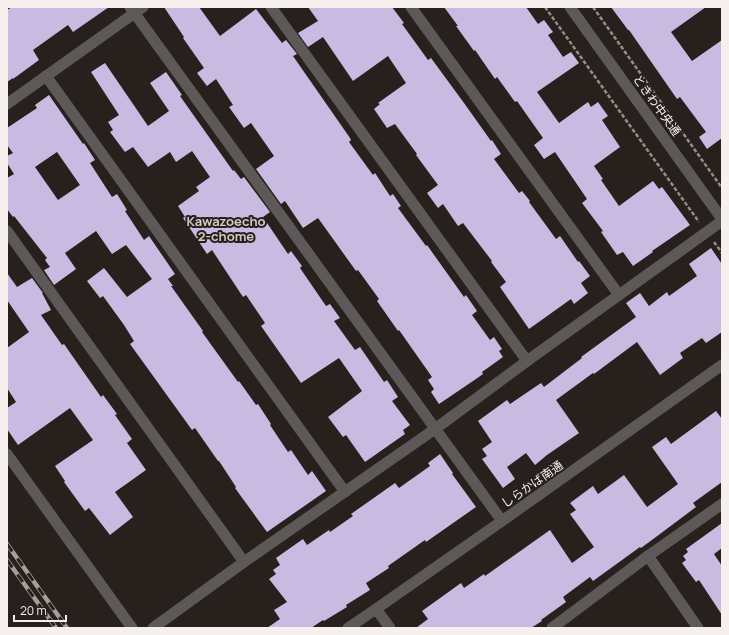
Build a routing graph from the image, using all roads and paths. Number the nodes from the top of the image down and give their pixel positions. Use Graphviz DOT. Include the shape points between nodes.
graph roads {
  1 [pos="271,7"];
  2 [pos="411,7"];
  3 [pos="545,7"];
  4 [pos="570,7"];
  5 [pos="593,7"];
  6 [pos="136,9"];
  7 [pos="46,76"];
  8 [pos="7,104"];
  9 [pos="722,188"];
  10 [pos="722,220"];
  11 [pos="7,230"];
  12 [pos="706,232"];
  13 [pos="722,253"];
  14 [pos="619,296"];
  15 [pos="527,361"];
  16 [pos="722,366"];
  17 [pos="435,429"];
  18 [pos="7,454"];
  19 [pos="345,492"];
  20 [pos="722,504"];
  21 [pos="502,521"];
  22 [pos="648,556"];
  23 [pos="244,562"];
  24 [pos="376,609"];
  25 [pos="132,628"];
  26 [pos="153,628"];
  27 [pos="348,628"];
  28 [pos="390,628"];
  29 [pos="552,628"];
  30 [pos="698,628"];
  1 -- 15 [label="street"];
  2 -- 14 [label="street"];
  3 -- 12 [label="path"];
  4 -- 10 [label="street, ときわ中央通"];
  5 -- 9 [label="path"];
  6 -- 7 [label="street"];
  6 -- 17 [label="street"];
  7 -- 8 [label="street"];
  7 -- 19 [label="street"];
  10 -- 12 [label="street"];
  11 -- 23 [label="street"];
  12 -- 13 [label="path"];
  12 -- 14 [label="street"];
  14 -- 15 [label="street"];
  15 -- 17 [label="street"];
  16 -- 21 [label="street, しらかば南通"];
  17 -- 19 [label="street"];
  17 -- 21 [label="street"];
  18 -- 25 [label="street"];
  19 -- 23 [label="street"];
  20 -- 22 [label="street"];
  21 -- 24 [label="street, しらかば南通"];
  22 -- 29 [label="street"];
  22 -- 30 [label="street"];
  23 -- 26 [label="street"];
  24 -- 27 [label="street, しらかば南通"];
  24 -- 28 [label="street"];
}
